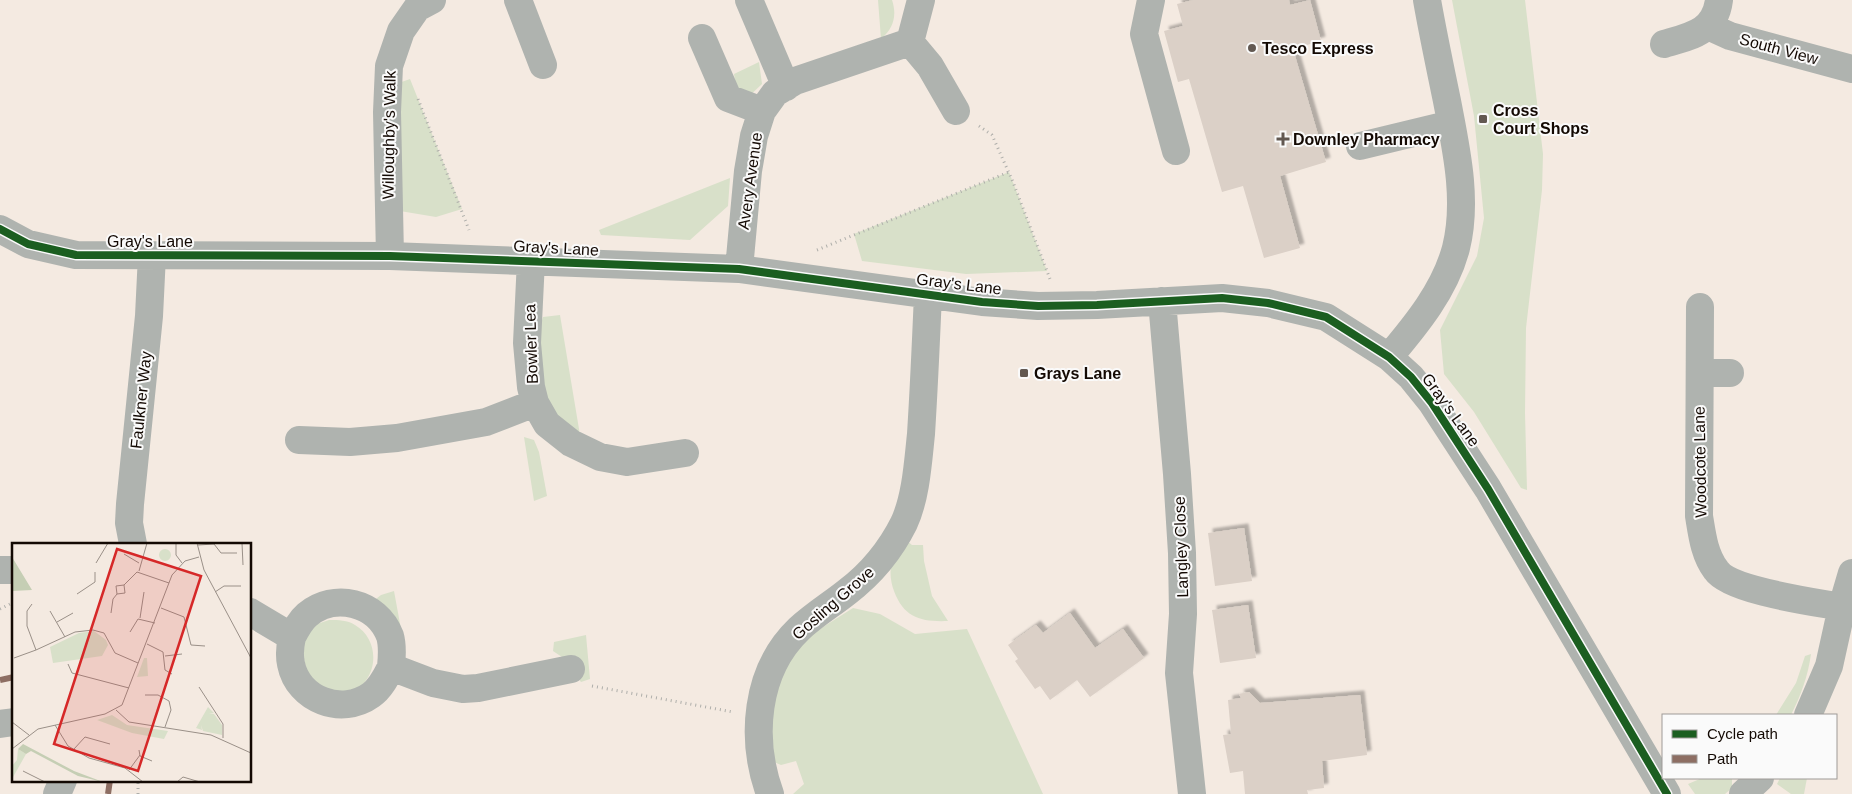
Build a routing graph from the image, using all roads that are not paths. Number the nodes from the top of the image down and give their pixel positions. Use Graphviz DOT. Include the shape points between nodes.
graph roads {
  1 [pos="432,0"];
  2 [pos="518,0"];
  3 [pos="749,0"];
  4 [pos="921,0"];
  5 [pos="1151,0"];
  6 [pos="1426,0"];
  7 [pos="1719,0"];
  8 [pos="1708,26"];
  9 [pos="702,38"];
  10 [pos="910,42"];
  11 [pos="1664,44"];
  12 [pos="543,65"];
  13 [pos="1852,69"];
  14 [pos="786,87"];
  15 [pos="956,110"];
  16 [pos="762,111"];
  17 [pos="1451,124"];
  18 [pos="1360,146"];
  19 [pos="1176,151"];
  20 [pos="0,230"];
  21 [pos="152,255"];
  22 [pos="390,256"];
  23 [pos="531,260"];
  24 [pos="739,269"];
  25 [pos="928,294"];
  26 [pos="1162,301"];
  27 [pos="1700,307"];
  28 [pos="1389,358"];
  29 [pos="1700,373"];
  30 [pos="1730,373"];
  31 [pos="535,403"];
  32 [pos="299,440"];
  33 [pos="686,453"];
  34 [pos="133,543"];
  35 [pos="1852,572"];
  36 [pos="1842,607"];
  37 [pos="251,613"];
  38 [pos="292,637"];
  39 [pos="391,667"];
  40 [pos="571,668"];
  41 [pos="1808,714"];
  42 [pos="1759,779"];
  43 [pos="61,782"];
  44 [pos="57,794"];
  45 [pos="770,794"];
  46 [pos="1192,794"];
  47 [pos="1667,794"];
  48 [pos="1743,794"];
  1 -- 22 [label="street, Willoughby's Walk" via="417,8 401,30 389,66"];
  2 -- 12 [label="street"];
  3 -- 14 [label="street"];
  4 -- 10 [label="street"];
  5 -- 19 [label="street" via="1144,34"];
  6 -- 17 [label="street"];
  7 -- 8 [label="street" via="1715,18"];
  8 -- 11 [label="street"];
  8 -- 13 [label="street, South View" via="1730,36"];
  9 -- 16 [label="street" via="728,98"];
  10 -- 14 [label="street, Avery Avenue" via="795,81"];
  10 -- 15 [label="street" via="930,66"];
  14 -- 16 [label="street, Avery Avenue"];
  16 -- 24 [label="street, Avery Avenue" via="748,171"];
  17 -- 18 [label="street"];
  17 -- 28 [label="street" via="1458,159 1461,211 1456,248 1428,307"];
  20 -- 21 [label="street, Gray's Lane" via="28,244 76,255"];
  21 -- 22 [label="street, Gray's Lane"];
  21 -- 34 [label="street, Faulkner Way" via="150,316 130,504"];
  22 -- 23 [label="street, Gray's Lane"];
  23 -- 24 [label="street, Gray's Lane"];
  23 -- 31 [label="street, Bowler Lea" via="528,343"];
  24 -- 25 [label="street, Gray's Lane"];
  25 -- 26 [label="street, Gray's Lane" via="982,302 1059,305"];
  25 -- 45 [label="street, Gosling Grove" via="917,476 905,520 888,552 870,573 798,629 767,676 759,716 758,744"];
  26 -- 28 [label="street, Gray's Lane" via="1222,298 1300,310 1326,317"];
  26 -- 46 [label="street, Langley Close" via="1182,554 1180,673"];
  27 -- 29 [label="street, Woodcote Lane"];
  28 -- 47 [label="street, Gray's Lane" via="1410,377 1454,435"];
  29 -- 30 [label="street"];
  29 -- 36 [label="street, Woodcote Lane" via="1699,516 1705,550 1716,571 1730,582 1753,589"];
  31 -- 32 [label="street" via="486,422 406,436 350,442"];
  31 -- 33 [label="street, Bowler Lea" via="553,429 570,443 600,457 627,462"];
  35 -- 36 [label="street"];
  36 -- 41 [label="street" via="1829,666"];
  37 -- 38 [label="street"];
  38 -- 39 [label="street" via="307,615 321,606 348,602 372,612 382,623 390,636"];
  38 -- 39 [label="street" via="291,665 297,681 308,693 334,705 357,703 372,695 385,681"];
  39 -- 40 [label="street" via="433,683 463,689"];
  42 -- 48 [label="street"];
  43 -- 44 [label="street"];
}
